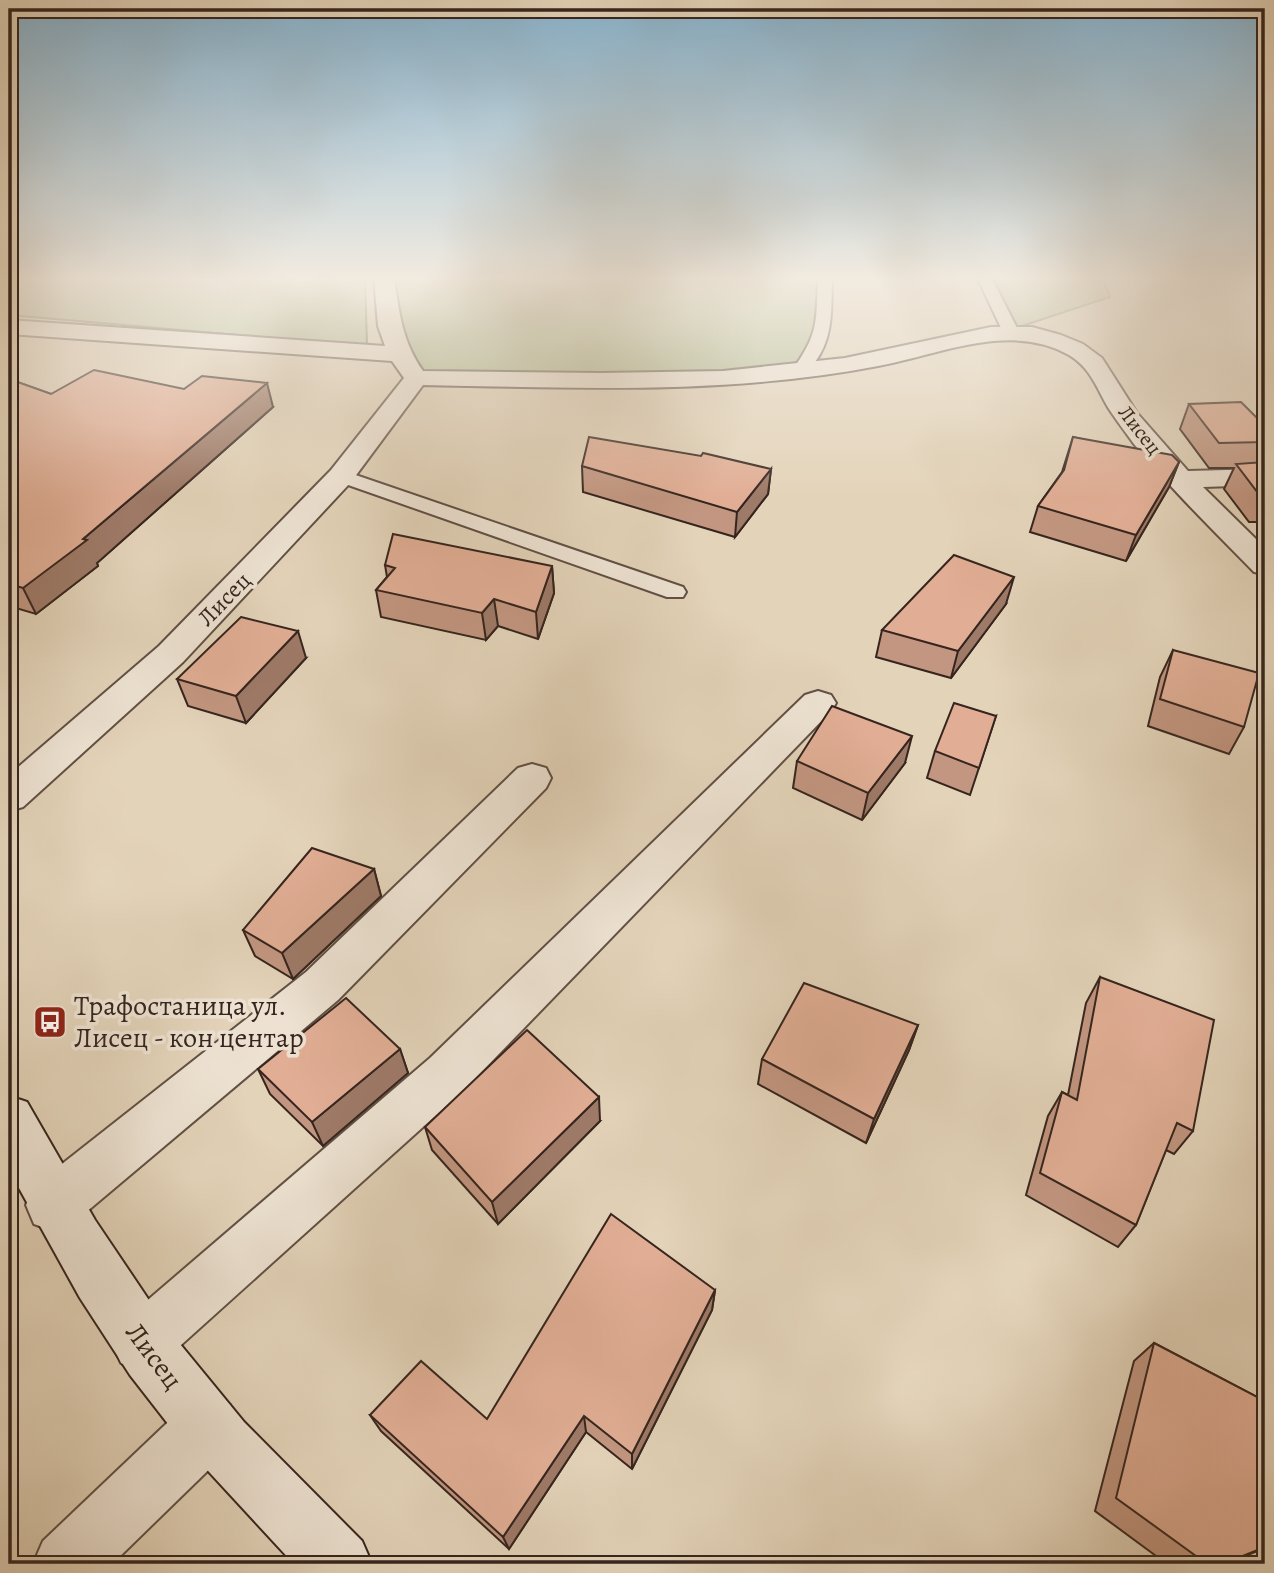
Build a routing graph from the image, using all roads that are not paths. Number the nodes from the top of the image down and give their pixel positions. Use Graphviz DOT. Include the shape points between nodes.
graph roads {
  1 [pos="270,350"];
  2 [pos="400,350"];
  3 [pos="815,350"];
  4 [pos="922,350"];
  5 [pos="1074,350"];
  6 [pos="407,366"];
  7 [pos="799,372"];
  8 [pos="341,476"];
  9 [pos="1265,477"];
  10 [pos="1182,480"];
  11 [pos="1265,565"];
  12 [pos="675,592"];
  13 [pos="818,703"];
  14 [pos="531,778"];
  15 [pos="9,797"];
  16 [pos="9,1119"];
  17 [pos="53,1205"];
  18 [pos="141,1343"];
  19 [pos="208,1427"];
  20 [pos="66,1564"];
  21 [pos="339,1564"];
  1 -- 6 [label="street"];
  2 -- 6 [label="street"];
  3 -- 7 [label="lane"];
  4 -- 7 [label="street, Лисец"];
  5 -- 10 [label="street, Лисец" via="1102,370 1127,417"];
  6 -- 7 [label="street, Лисец" via="653,381"];
  6 -- 8 [label="street, Лисец"];
  8 -- 12 [label="lane"];
  8 -- 15 [label="street, Лисец" via="171,654"];
  9 -- 10 [label="street"];
  10 -- 11 [label="street, Лисец"];
  13 -- 18 [label="street" via="447,1074"];
  14 -- 17 [label="street" via="321,986"];
  16 -- 17 [label="street, Лисец"];
  17 -- 18 [label="street, Лисец"];
  18 -- 19 [label="street, Лисец"];
  19 -- 20 [label="street"];
  19 -- 21 [label="street, Лисец"];
}
